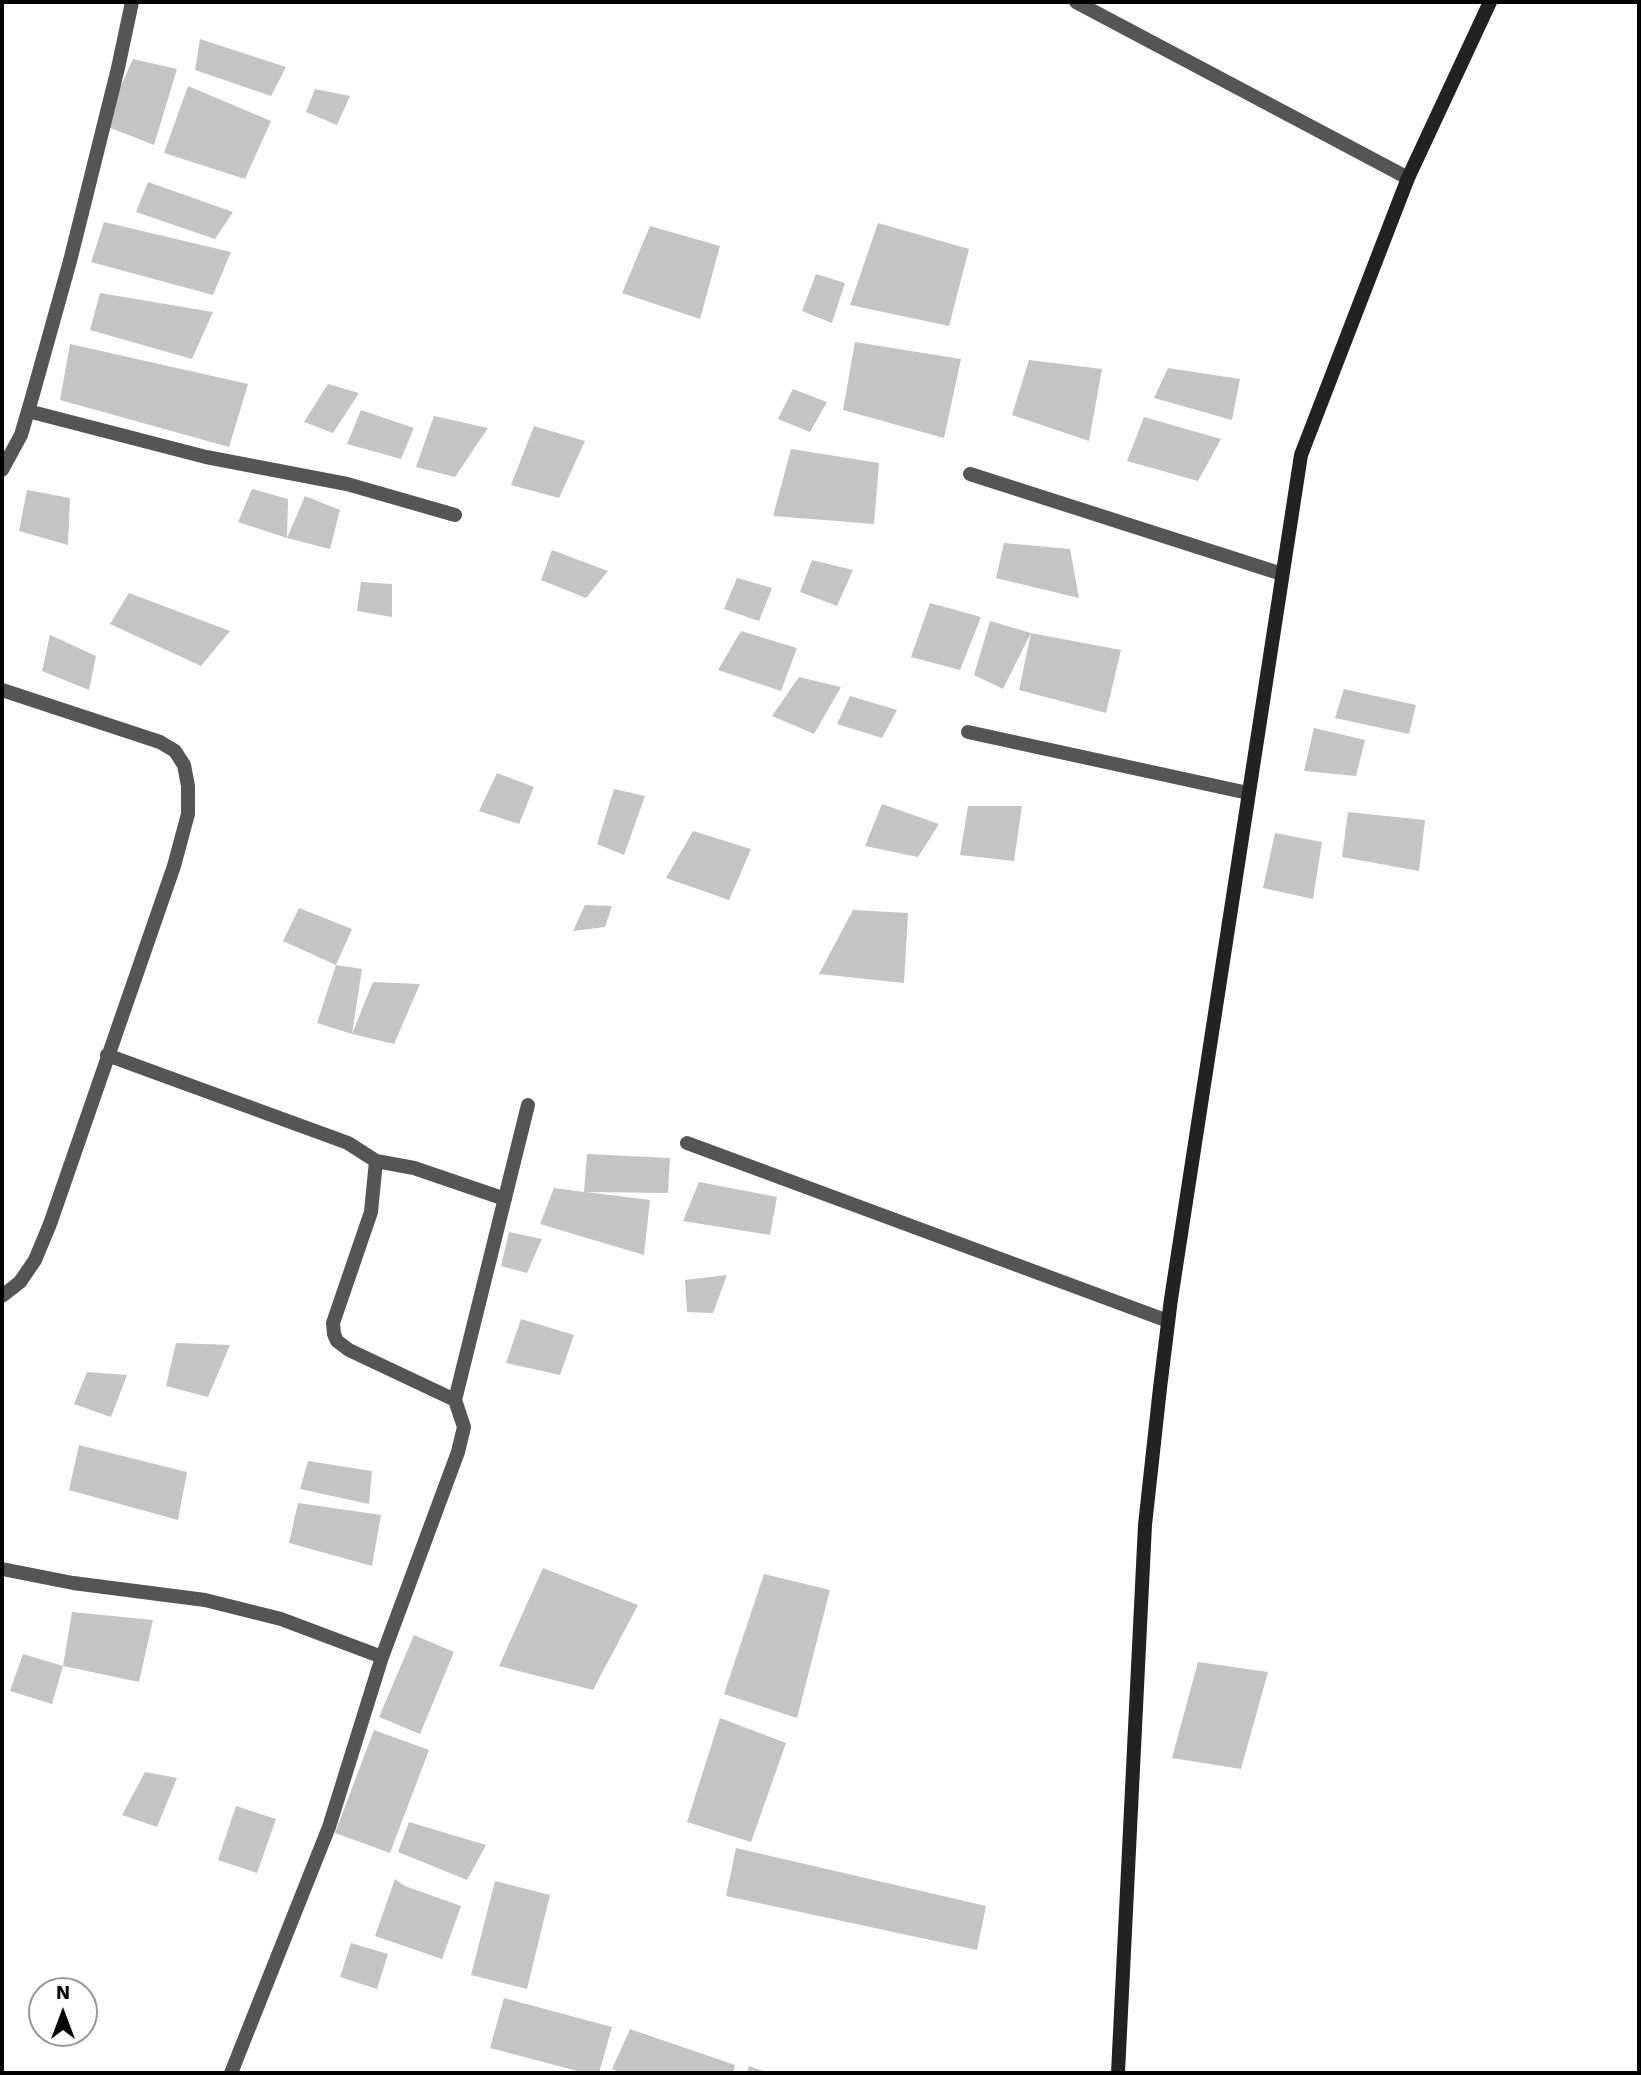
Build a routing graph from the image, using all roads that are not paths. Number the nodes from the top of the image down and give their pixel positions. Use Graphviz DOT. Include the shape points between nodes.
graph roads {
  1 [pos="132,2"];
  2 [pos="1076,2"];
  3 [pos="1490,2"];
  4 [pos="1408,178"];
  5 [pos="28,411"];
  6 [pos="2,470"];
  7 [pos="970,474"];
  8 [pos="455,515"];
  9 [pos="1282,574"];
  10 [pos="2,691"];
  11 [pos="968,732"];
  12 [pos="1248,793"];
  13 [pos="107,1055"];
  14 [pos="528,1105"];
  15 [pos="687,1143"];
  16 [pos="376,1161"];
  17 [pos="505,1199"];
  18 [pos="2,1296"];
  19 [pos="1168,1321"];
  20 [pos="455,1400"];
  21 [pos="2,1569"];
  22 [pos="382,1657"];
  23 [pos="231,2073"];
  24 [pos="1118,2073"];
  1 -- 5 [label="street" via="70,261"];
  2 -- 4 [label="street"];
  3 -- 4 [label="street"];
  4 -- 9 [label="street" via="1301,454"];
  5 -- 6 [label="street"];
  5 -- 8 [label="street" via="206,457 347,484"];
  7 -- 9 [label="street"];
  9 -- 12 [label="street"];
  10 -- 13 [label="street" via="160,742 175,751 184,765 188,814"];
  11 -- 12 [label="street"];
  12 -- 19 [label="street"];
  13 -- 16 [label="street" via="348,1143"];
  13 -- 18 [label="street" via="35,1260 20,1282"];
  14 -- 17 [label="street"];
  15 -- 19 [label="street"];
  16 -- 17 [label="street" via="414,1168"];
  16 -- 20 [label="street" via="371,1212 332,1323 334,1334 349,1350"];
  17 -- 20 [label="street"];
  19 -- 24 [label="street" via="1145,1525"];
  20 -- 22 [label="street" via="464,1427 458,1452"];
  21 -- 22 [label="street" via="205,1600 281,1619"];
  22 -- 23 [label="street" via="329,1827"];
}
